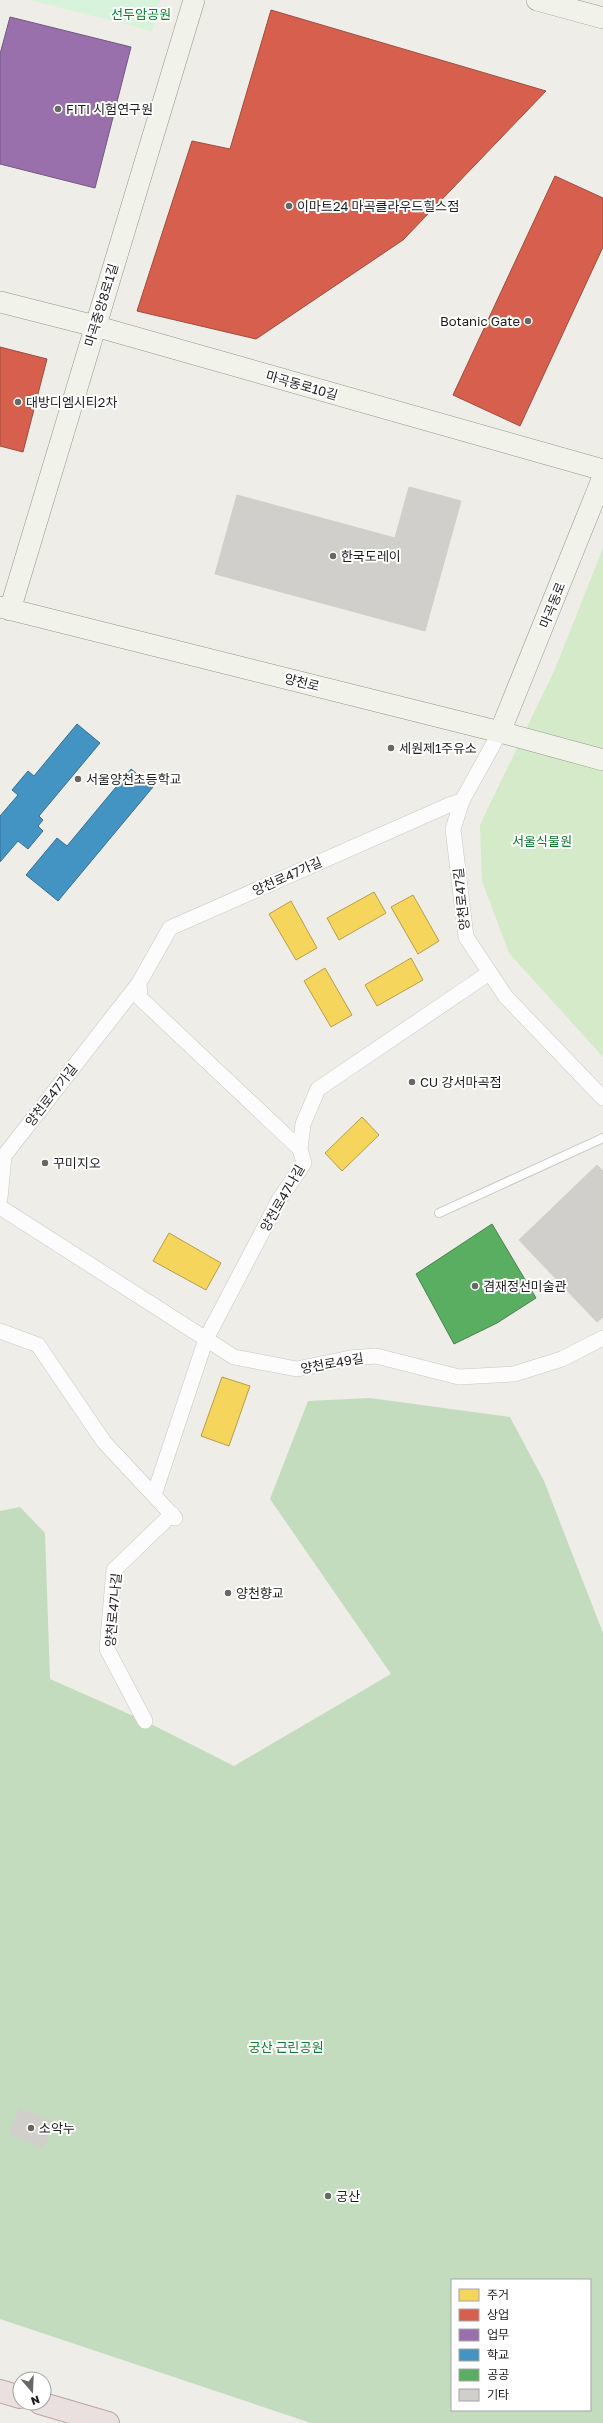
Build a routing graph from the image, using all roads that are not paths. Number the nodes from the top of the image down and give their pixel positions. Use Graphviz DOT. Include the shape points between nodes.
graph roads {
  1 [pos="194,0"];
  2 [pos="538,0"];
  3 [pos="603,18"];
  4 [pos="0,302"];
  5 [pos="94,326"];
  6 [pos="603,470"];
  7 [pos="603,477"];
  8 [pos="5,609"];
  9 [pos="500,732"];
  10 [pos="603,760"];
  11 [pos="462,801"];
  12 [pos="489,973"];
  13 [pos="139,983"];
  14 [pos="603,1098"];
  15 [pos="603,1138"];
  16 [pos="300,1149"];
  17 [pos="0,1198"];
  18 [pos="0,1207"];
  19 [pos="439,1213"];
  20 [pos="0,1331"];
  21 [pos="603,1338"];
  22 [pos="206,1339"];
  23 [pos="154,1495"];
  24 [pos="145,1721"];
  25 [pos="0,2391"];
  26 [pos="12,2395"];
  27 [pos="52,2407"];
  28 [pos="108,2423"];
  1 -- 5 [label="street, 마곡중앙8로1길"];
  2 -- 3 [label="street"];
  4 -- 5 [label="street, 마곡동로10길"];
  5 -- 6 [label="street, 마곡동로10길"];
  5 -- 8 [label="street, 마곡중앙8로1길"];
  7 -- 9 [label="street, 마곡동로"];
  8 -- 9 [label="street, 양천로"];
  9 -- 10 [label="street, 양천로"];
  9 -- 11 [label="street, 양천로47길"];
  11 -- 12 [label="street, 양천로47길" via="454,829 466,937"];
  11 -- 13 [label="street, 양천로47가길" via="170,928"];
  12 -- 14 [label="street, 양천로47길" via="506,997"];
  12 -- 16 [label="street, 양천로47나길" via="318,1089 303,1124"];
  13 -- 16 [label="street" via="140,998"];
  13 -- 17 [label="street, 양천로47가길" via="4,1156"];
  15 -- 19 [label="lane"];
  16 -- 22 [label="street, 양천로47나길" via="304,1163 279,1200"];
  18 -- 22 [label="street, 양천로49길"];
  20 -- 23 [label="street, 양천로47나길" via="38,1346 104,1442"];
  21 -- 22 [label="street, 양천로49길" via="562,1359 514,1374 459,1377 376,1356 350,1358 297,1370 234,1357"];
  22 -- 23 [label="street, 양천로47나길"];
  23 -- 24 [label="street, 양천로47나길" via="173,1516 114,1570 107,1650"];
  25 -- 26 [label="highway"];
  27 -- 28 [label="highway"];
}
